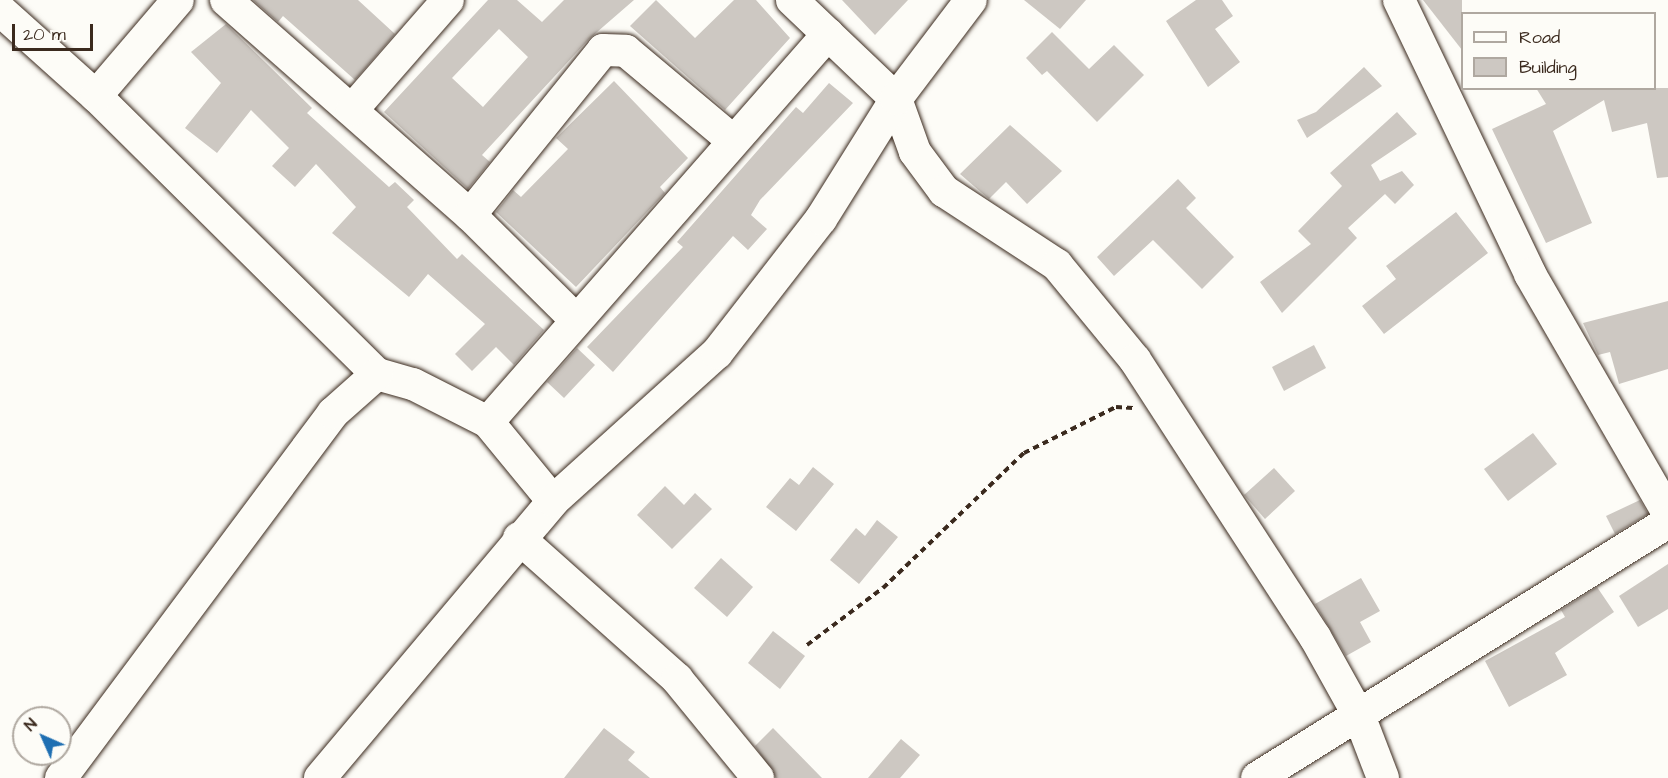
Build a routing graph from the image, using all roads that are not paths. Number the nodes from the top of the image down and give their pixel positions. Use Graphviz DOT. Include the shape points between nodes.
graph roads {
  1 [pos="178,0"];
  2 [pos="226,0"];
  3 [pos="448,0"];
  4 [pos="792,0"];
  5 [pos="971,0"];
  6 [pos="1399,0"];
  7 [pos="0,10"];
  8 [pos="828,34"];
  9 [pos="96,96"];
  10 [pos="896,99"];
  11 [pos="352,110"];
  12 [pos="731,139"];
  13 [pos="470,215"];
  14 [pos="576,320"];
  15 [pos="377,374"];
  16 [pos="488,422"];
  17 [pos="553,501"];
  18 [pos="1668,513"];
  19 [pos="1668,522"];
  20 [pos="519,538"];
  21 [pos="1360,718"];
  22 [pos="61,778"];
  23 [pos="320,778"];
  24 [pos="758,778"];
  25 [pos="1257,778"];
  26 [pos="1383,778"];
  1 -- 9 [label="street"];
  2 -- 11 [label="street"];
  3 -- 11 [label="street"];
  4 -- 8 [label="street"];
  5 -- 10 [label="street"];
  6 -- 18 [label="street" via="1530,274"];
  7 -- 9 [label="street"];
  8 -- 10 [label="street"];
  8 -- 12 [label="street"];
  9 -- 15 [label="street"];
  10 -- 17 [label="street" via="821,219 717,352"];
  10 -- 21 [label="street" via="915,152 944,191 1057,265 1170,412 1315,637"];
  11 -- 13 [label="street"];
  12 -- 13 [label="street" via="626,51 603,50"];
  12 -- 14 [label="street"];
  13 -- 14 [label="street"];
  14 -- 16 [label="street"];
  15 -- 16 [label="street" via="413,384"];
  15 -- 22 [label="street" via="333,413"];
  16 -- 17 [label="street"];
  17 -- 20 [label="street"];
  19 -- 21 [label="street"];
  20 -- 23 [label="street"];
  20 -- 24 [label="street" via="677,679"];
  21 -- 25 [label="street" via="1326,731"];
  21 -- 26 [label="street"];
}
